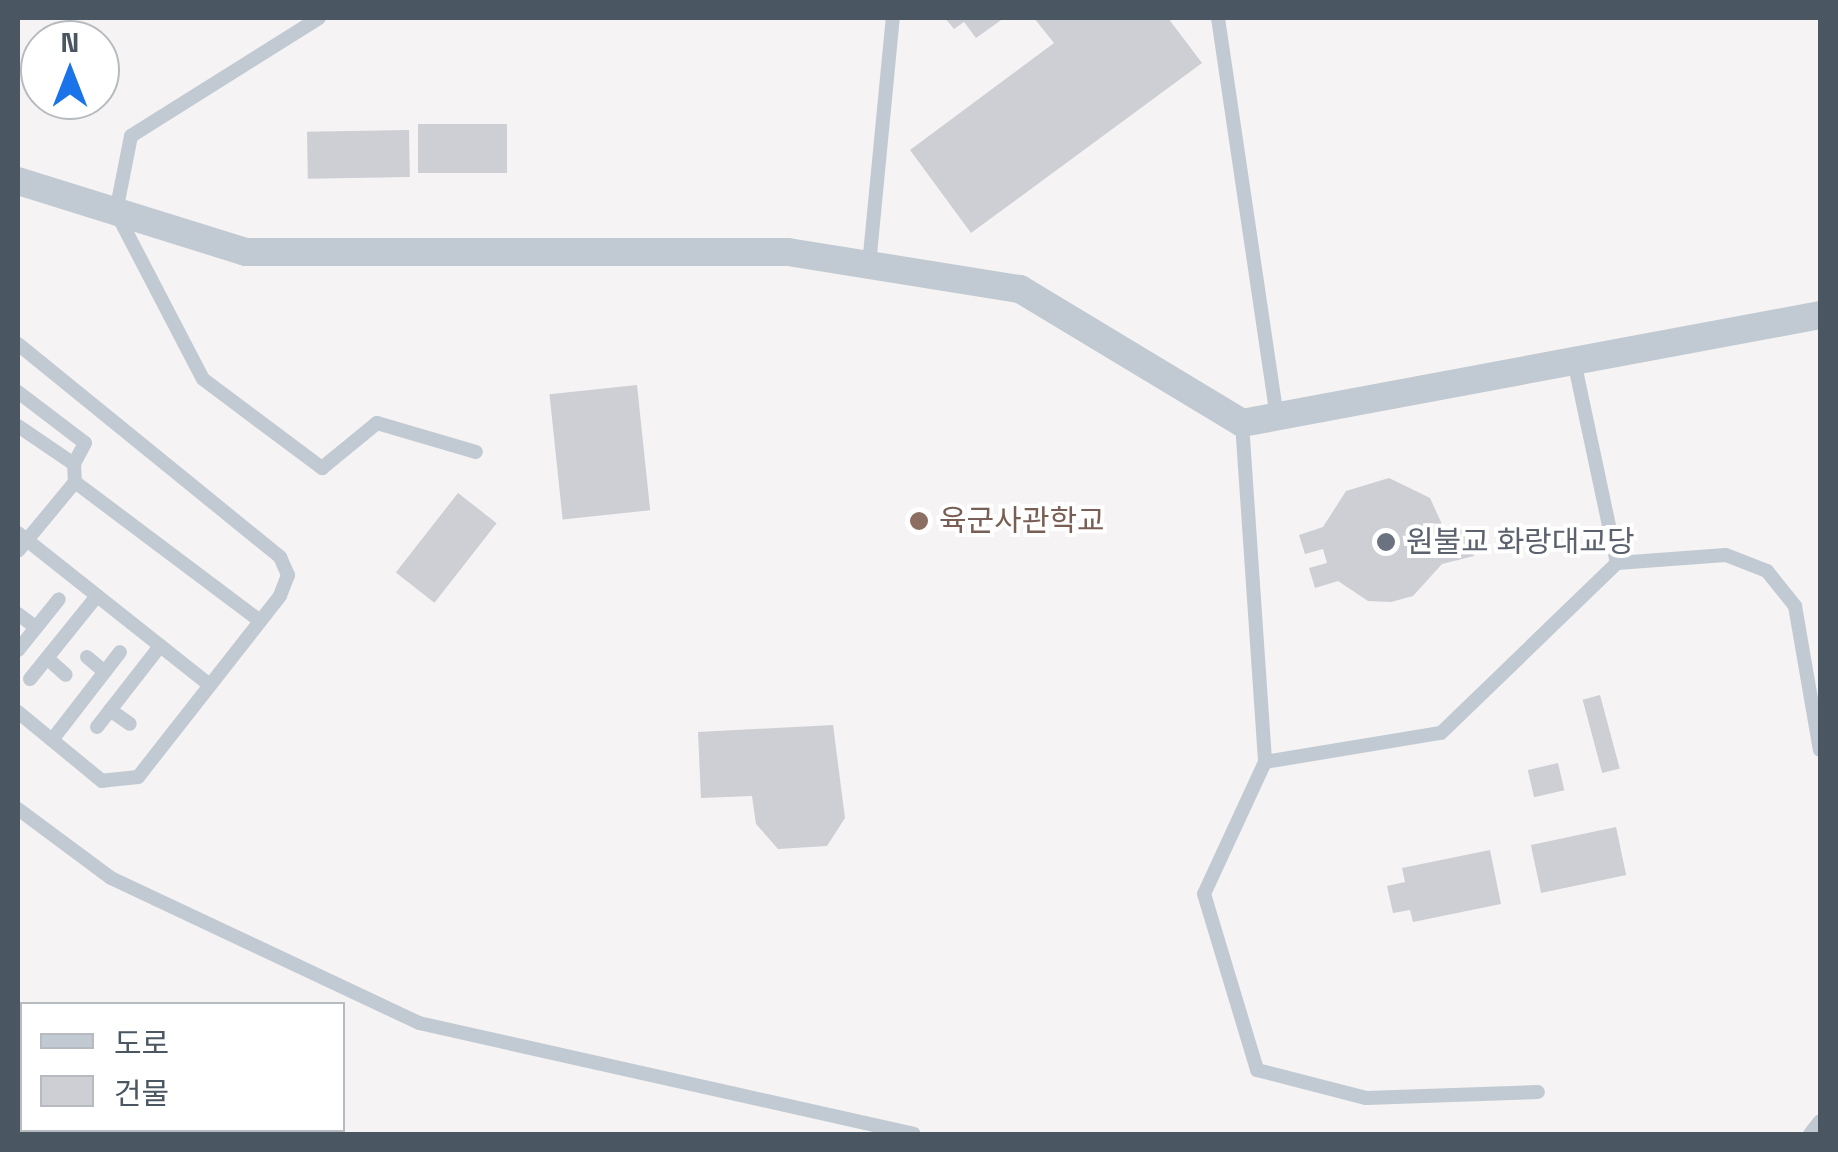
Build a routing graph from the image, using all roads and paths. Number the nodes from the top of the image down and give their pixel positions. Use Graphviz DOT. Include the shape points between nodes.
graph roads {
  1 [pos="320,18"];
  2 [pos="893,18"];
  3 [pos="1218,18"];
  4 [pos="18,181"];
  5 [pos="116,212"];
  6 [pos="869,265"];
  7 [pos="1820,315"];
  8 [pos="18,344"];
  9 [pos="1574,361"];
  10 [pos="18,392"];
  11 [pos="1276,416"];
  12 [pos="1242,423"];
  13 [pos="18,426"];
  14 [pos="476,452"];
  15 [pos="74,464"];
  16 [pos="75,482"];
  17 [pos="20,541"];
  18 [pos="1617,563"];
  19 [pos="97,596"];
  20 [pos="59,598"];
  21 [pos="18,614"];
  22 [pos="260,621"];
  23 [pos="34,627"];
  24 [pos="160,646"];
  25 [pos="18,650"];
  26 [pos="120,652"];
  27 [pos="87,657"];
  28 [pos="46,658"];
  29 [pos="105,672"];
  30 [pos="66,674"];
  31 [pos="30,680"];
  32 [pos="210,685"];
  33 [pos="110,710"];
  34 [pos="18,712"];
  35 [pos="130,724"];
  36 [pos="97,727"];
  37 [pos="52,740"];
  38 [pos="1820,750"];
  39 [pos="1265,762"];
  40 [pos="18,809"];
  41 [pos="1538,1092"];
  42 [pos="1820,1121"];
  43 [pos="914,1134"];
  44 [pos="1810,1134"];
  1 -- 5 [label="lane" via="131,136"];
  2 -- 6 [label="lane"];
  3 -- 11 [label="lane"];
  4 -- 5 [label="street"];
  5 -- 6 [label="street" via="246,252 788,252"];
  5 -- 14 [label="lane" via="203,379 322,468 377,423"];
  6 -- 12 [label="street" via="1020,289"];
  7 -- 9 [label="street"];
  8 -- 22 [label="lane" via="280,557 288,575"];
  9 -- 11 [label="street"];
  9 -- 18 [label="lane"];
  10 -- 15 [label="lane" via="84,443"];
  11 -- 12 [label="street"];
  12 -- 39 [label="lane"];
  13 -- 15 [label="lane"];
  15 -- 16 [label="lane"];
  16 -- 17 [label="lane"];
  16 -- 22 [label="lane"];
  17 -- 19 [label="lane"];
  18 -- 38 [label="lane" via="1726,555 1767,572 1795,606"];
  18 -- 39 [label="lane" via="1442,733"];
  19 -- 24 [label="lane"];
  19 -- 28 [label="lane"];
  20 -- 23 [label="lane"];
  21 -- 23 [label="lane"];
  22 -- 32 [label="lane"];
  23 -- 25 [label="lane"];
  24 -- 32 [label="lane"];
  24 -- 33 [label="lane"];
  26 -- 29 [label="lane"];
  27 -- 29 [label="lane"];
  28 -- 30 [label="lane"];
  28 -- 31 [label="lane"];
  29 -- 37 [label="lane"];
  32 -- 37 [label="lane" via="138,776 102,781"];
  33 -- 35 [label="lane"];
  33 -- 36 [label="lane"];
  34 -- 37 [label="lane"];
  39 -- 41 [label="lane" via="1204,894 1257,1070 1366,1098"];
  40 -- 43 [label="lane" via="111,878 419,1023"];
  42 -- 44 [label="lane"];
}
